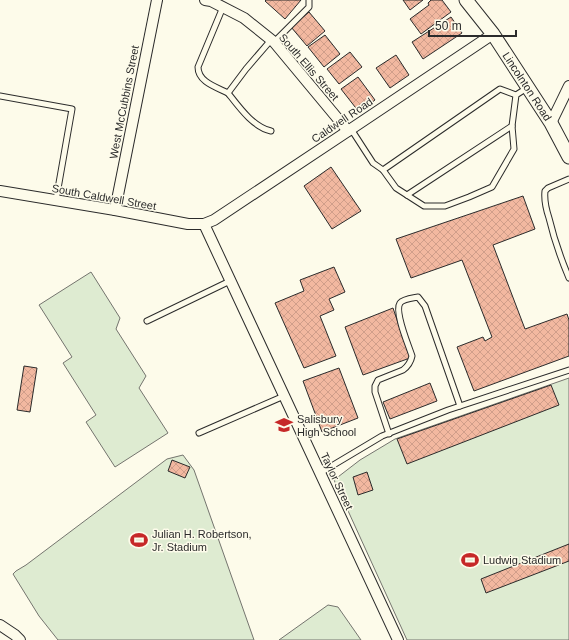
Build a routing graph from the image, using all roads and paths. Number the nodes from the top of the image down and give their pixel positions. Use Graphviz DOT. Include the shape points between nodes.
graph roads {
  1 [pos="157,0"];
  2 [pos="205,0"];
  3 [pos="309,0"];
  4 [pos="466,0"];
  5 [pos="223,7"];
  6 [pos="492,34"];
  7 [pos="272,41"];
  8 [pos="569,86"];
  9 [pos="528,87"];
  10 [pos="228,93"];
  11 [pos="516,95"];
  12 [pos="0,96"];
  13 [pos="551,123"];
  14 [pos="512,126"];
  15 [pos="350,130"];
  16 [pos="271,131"];
  17 [pos="569,157"];
  18 [pos="383,170"];
  19 [pos="569,180"];
  20 [pos="0,191"];
  21 [pos="407,196"];
  22 [pos="56,200"];
  23 [pos="115,210"];
  24 [pos="204,224"];
  25 [pos="569,278"];
  26 [pos="230,280"];
  27 [pos="147,321"];
  28 [pos="569,370"];
  29 [pos="284,396"];
  30 [pos="460,406"];
  31 [pos="199,433"];
  32 [pos="389,434"];
  33 [pos="320,473"];
  34 [pos="0,625"];
  35 [pos="20,640"];
  36 [pos="398,640"];
  1 -- 23 [label="street, West McCubbins Street"];
  2 -- 5 [label="street, South Ellis Street"];
  3 -- 7 [label="lane" via="309,8"];
  4 -- 6 [label="street, Lincolnton Road"];
  5 -- 7 [label="street, South Ellis Street" via="244,18"];
  5 -- 10 [label="lane" via="198,72 205,81"];
  6 -- 9 [label="street, Lincolnton Road"];
  6 -- 15 [label="street, Caldwell Road"];
  7 -- 10 [label="lane"];
  7 -- 15 [label="street, South Ellis Street"];
  8 -- 13 [label="street"];
  9 -- 11 [label="lane"];
  9 -- 13 [label="street, Lincolnton Road"];
  10 -- 16 [label="lane" via="253,122"];
  11 -- 14 [label="lane"];
  11 -- 18 [label="lane" via="500,89"];
  12 -- 22 [label="lane" via="72,109"];
  13 -- 17 [label="street, Lincolnton Road"];
  14 -- 21 [label="lane"];
  14 -- 21 [label="lane" via="514,149 492,187 445,206 424,206"];
  15 -- 18 [label="lane" via="373,163"];
  15 -- 24 [label="street, Caldwell Road" via="214,220"];
  18 -- 21 [label="lane" via="396,188"];
  19 -- 25 [label="lane" via="545,190 544,197 560,257"];
  20 -- 22 [label="street, South Caldwell Street"];
  22 -- 23 [label="street, South Caldwell Street"];
  23 -- 24 [label="street, South Caldwell Street" via="188,224"];
  24 -- 26 [label="street, Taylor Street"];
  26 -- 27 [label="lane"];
  26 -- 29 [label="street, Taylor Street"];
  28 -- 30 [label="lane"];
  29 -- 31 [label="lane"];
  29 -- 33 [label="street, Taylor Street"];
  30 -- 32 [label="lane"];
  30 -- 32 [label="lane" via="425,306 418,297 402,302 398,310 412,356 406,368 378,380 375,386"];
  32 -- 33 [label="lane"];
  33 -- 36 [label="street, Taylor Street"];
  34 -- 35 [label="street"];
}
